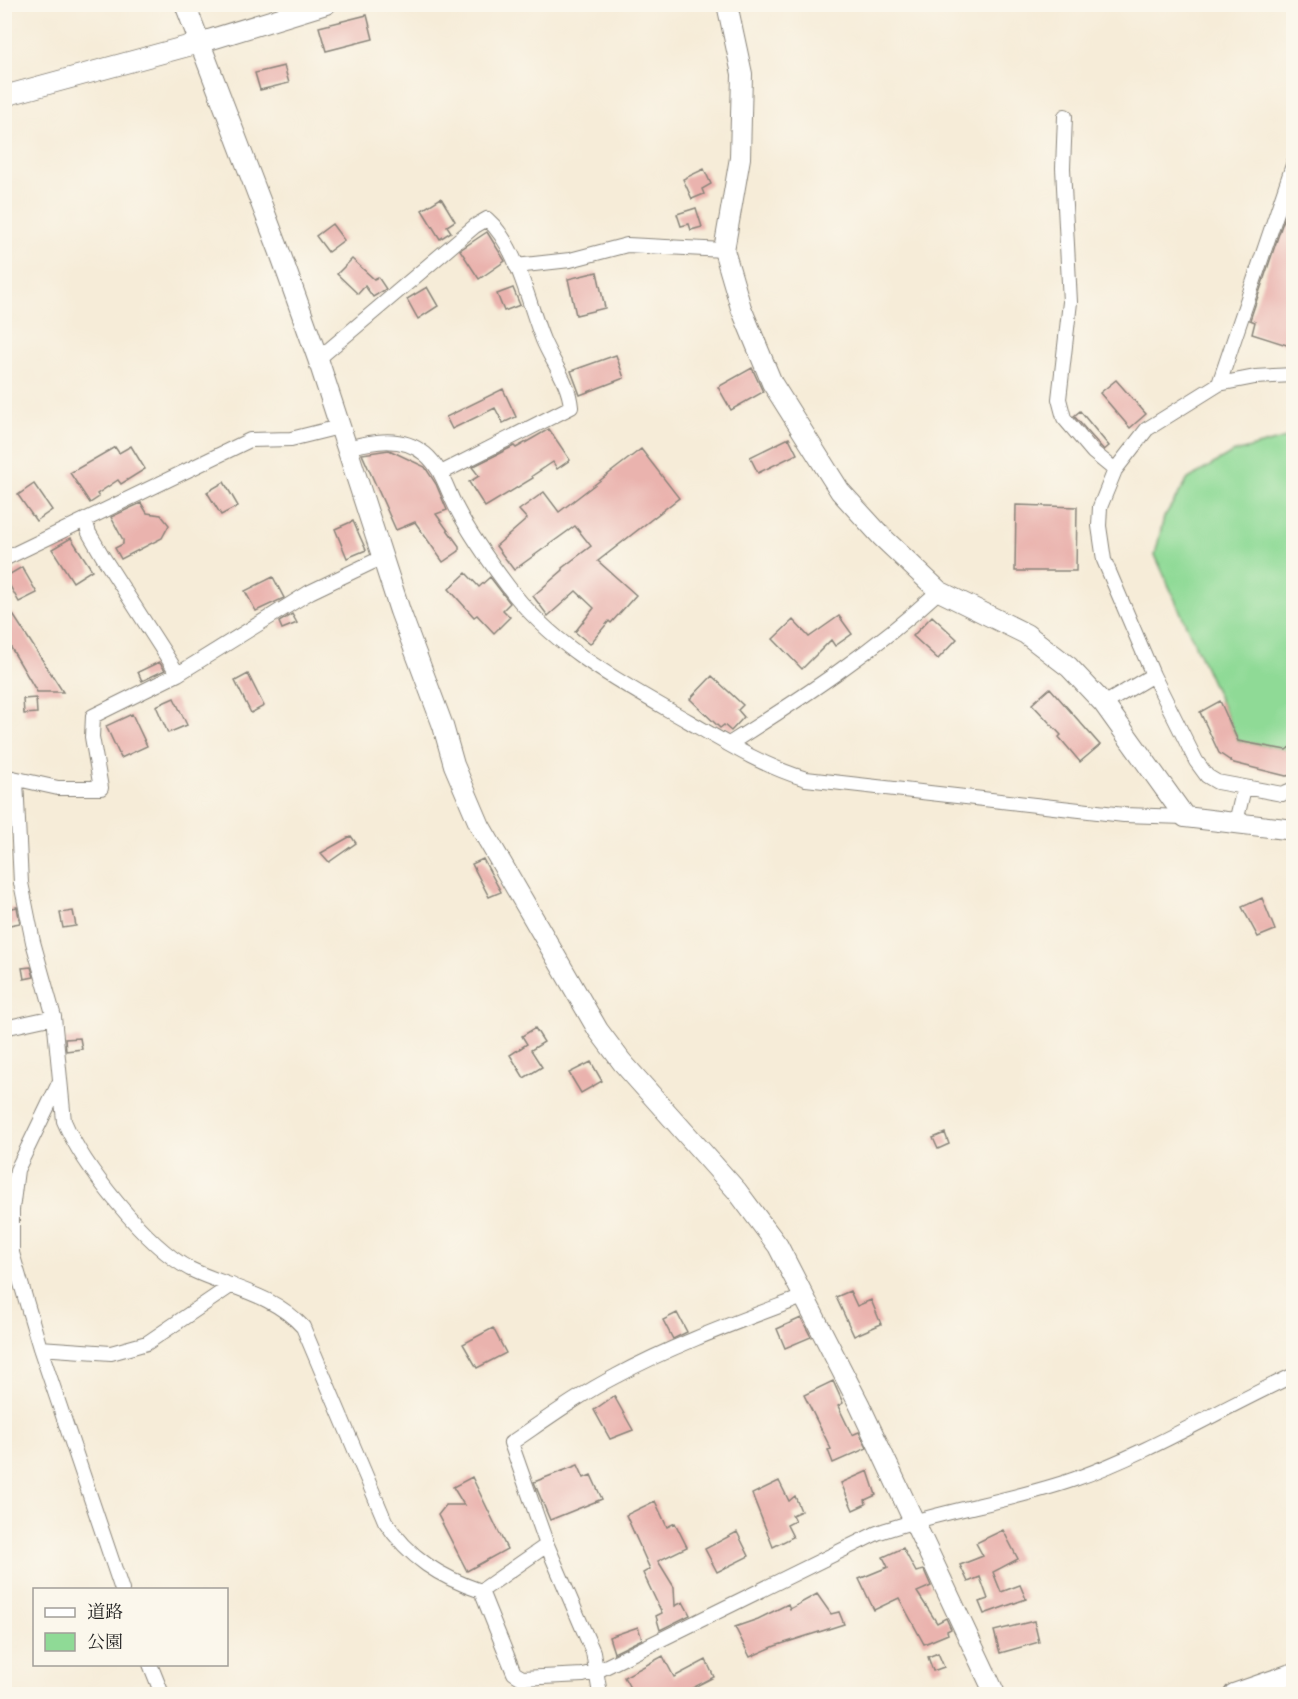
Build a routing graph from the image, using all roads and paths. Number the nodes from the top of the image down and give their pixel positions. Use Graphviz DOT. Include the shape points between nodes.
graph roads {
  1 [pos="185,4"];
  2 [pos="326,4"];
  3 [pos="727,4"];
  4 [pos="199,43"];
  5 [pos="4,96"];
  6 [pos="1065,116"];
  7 [pos="1293,162"];
  8 [pos="724,250"];
  9 [pos="516,266"];
  10 [pos="318,359"];
  11 [pos="1293,375"];
  12 [pos="1219,384"];
  13 [pos="339,427"];
  14 [pos="347,448"];
  15 [pos="1115,470"];
  16 [pos="441,473"];
  17 [pos="85,520"];
  18 [pos="381,558"];
  19 [pos="4,559"];
  20 [pos="939,591"];
  21 [pos="178,674"];
  22 [pos="1153,675"];
  23 [pos="1104,704"];
  24 [pos="729,744"];
  25 [pos="10,778"];
  26 [pos="1244,788"];
  27 [pos="1293,789"];
  28 [pos="1185,817"];
  29 [pos="1236,822"];
  30 [pos="1293,830"];
  31 [pos="54,1017"];
  32 [pos="4,1028"];
  33 [pos="59,1083"];
  34 [pos="8,1254"];
  35 [pos="232,1285"];
  36 [pos="803,1297"];
  37 [pos="40,1348"];
  38 [pos="1293,1376"];
  39 [pos="914,1520"];
  40 [pos="547,1545"];
  41 [pos="121,1588"];
  42 [pos="481,1592"];
  43 [pos="150,1666"];
  44 [pos="597,1671"];
  45 [pos="1293,1673"];
  46 [pos="162,1695"];
  47 [pos="600,1695"];
  48 [pos="995,1695"];
  49 [pos="1234,1695"];
  1 -- 4 [label="street"];
  2 -- 4 [label="street"];
  3 -- 8 [label="street" via="742,74 740,158"];
  4 -- 5 [label="street"];
  4 -- 10 [label="street"];
  6 -- 15 [label="street" via="1063,168 1070,302 1059,399 1064,418 1093,452"];
  7 -- 12 [label="street"];
  8 -- 9 [label="street" via="627,245 570,260"];
  8 -- 20 [label="street" via="741,308 772,383 800,432 840,491"];
  9 -- 10 [label="street" via="487,219"];
  9 -- 16 [label="street" via="543,341 570,393 571,407"];
  10 -- 13 [label="street"];
  11 -- 12 [label="street"];
  12 -- 15 [label="street" via="1148,429"];
  13 -- 14 [label="street"];
  13 -- 17 [label="street" via="291,439 250,440"];
  14 -- 16 [label="street" via="373,441 399,441 425,454"];
  14 -- 18 [label="street"];
  15 -- 22 [label="street" via="1100,507 1101,544 1104,560"];
  16 -- 24 [label="street" via="482,551 518,601 547,630 614,679"];
  17 -- 19 [label="street"];
  17 -- 21 [label="street" via="89,533"];
  18 -- 21 [label="street" via="310,592"];
  18 -- 36 [label="street" via="454,765 480,826 557,962 622,1062 737,1191 778,1246"];
  20 -- 23 [label="street" via="1026,634 1069,667"];
  20 -- 24 [label="street" via="914,615 801,698"];
  21 -- 25 [label="street" via="93,716 92,737 101,788 58,788"];
  22 -- 23 [label="street"];
  22 -- 26 [label="street" via="1207,776"];
  23 -- 28 [label="street"];
  24 -- 28 [label="street" via="773,769 806,779 1124,815"];
  25 -- 31 [label="street" via="21,882"];
  26 -- 27 [label="street" via="1282,794"];
  26 -- 29 [label="street"];
  28 -- 29 [label="street"];
  29 -- 30 [label="street"];
  31 -- 32 [label="street"];
  31 -- 33 [label="street"];
  33 -- 34 [label="street" via="17,1170"];
  33 -- 35 [label="street" via="69,1134 111,1195 162,1251 190,1269"];
  34 -- 37 [label="street"];
  35 -- 37 [label="street" via="147,1343 111,1353"];
  35 -- 42 [label="street" via="280,1305 303,1327 385,1521 395,1536 426,1567"];
  36 -- 39 [label="street"];
  36 -- 40 [label="street" via="703,1335 618,1374 511,1443"];
  37 -- 41 [label="street"];
  38 -- 39 [label="street" via="1192,1428 1074,1479"];
  39 -- 44 [label="street" via="877,1533"];
  39 -- 48 [label="street"];
  40 -- 42 [label="street"];
  40 -- 44 [label="street" via="593,1652"];
  42 -- 44 [label="street" via="514,1673 522,1678"];
  43 -- 46 [label="street"];
  44 -- 47 [label="street"];
  45 -- 49 [label="street"];
}
